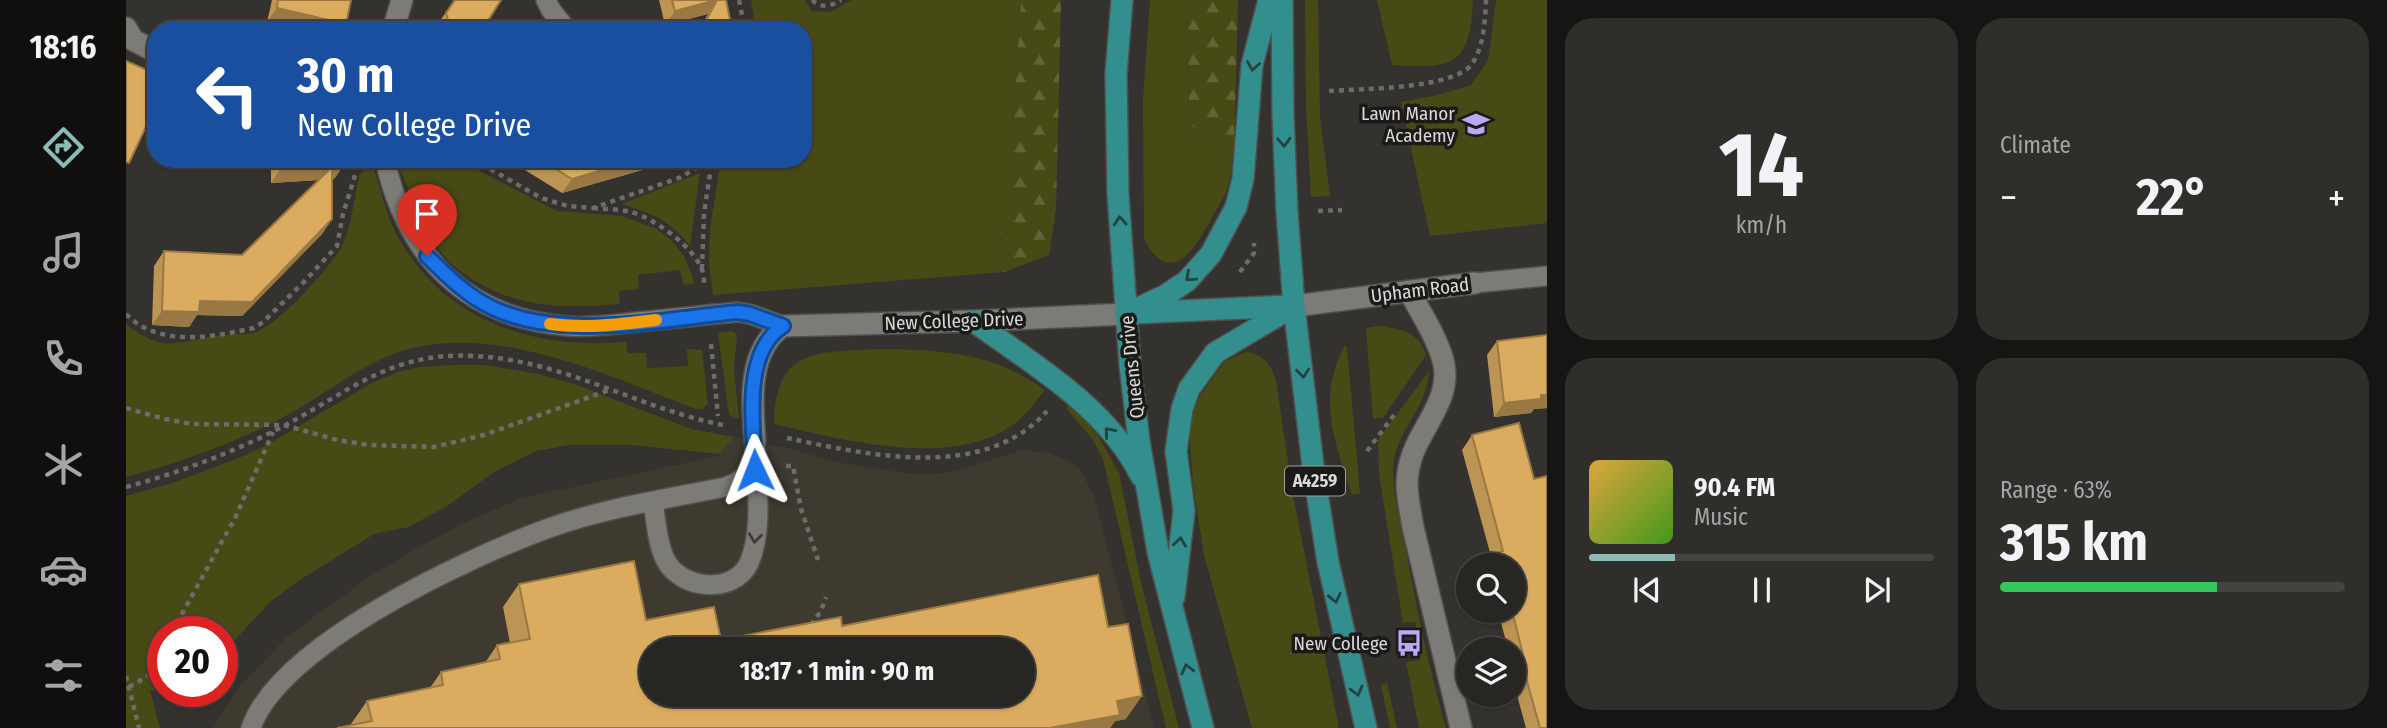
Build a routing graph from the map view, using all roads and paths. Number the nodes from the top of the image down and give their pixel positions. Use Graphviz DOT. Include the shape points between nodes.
graph roads {
  1 [pos="402,0"];
  2 [pos="546,0"];
  3 [pos="739,0"];
  4 [pos="813,0"];
  5 [pos="841,0"];
  6 [pos="1122,0"];
  7 [pos="1269,0"];
  8 [pos="1282,0"];
  9 [pos="1486,0"];
  10 [pos="396,21"];
  11 [pos="560,21"];
  12 [pos="743,21"];
  13 [pos="126,28"];
  14 [pos="147,47"];
  15 [pos="1329,91"];
  16 [pos="357,168"];
  17 [pos="387,168"];
  18 [pos="489,168"];
  19 [pos="697,168"];
  20 [pos="711,168"];
  21 [pos="702,270"];
  22 [pos="1547,276"];
  23 [pos="1475,284"];
  24 [pos="1409,291"];
  25 [pos="1294,306"];
  26 [pos="126,314"];
  27 [pos="1126,314"];
  28 [pos="973,321"];
  29 [pos="783,326"];
  30 [pos="1067,388"];
  31 [pos="612,389"];
  32 [pos="126,408"];
  33 [pos="284,425"];
  34 [pos="729,426"];
  35 [pos="274,431"];
  36 [pos="755,441"];
  37 [pos="783,447"];
  38 [pos="783,456"];
  39 [pos="755,470"];
  40 [pos="126,486"];
  41 [pos="1147,488"];
  42 [pos="653,502"];
  43 [pos="818,560"];
  44 [pos="826,597"];
  45 [pos="1172,610"];
  46 [pos="181,616"];
  47 [pos="802,635"];
  48 [pos="126,676"];
  49 [pos="147,678"];
  50 [pos="129,687"];
  51 [pos="139,728"];
  52 [pos="251,728"];
  53 [pos="1203,728"];
  54 [pos="1366,728"];
  55 [pos="1461,728"];
  1 -- 10 [label="street"];
  2 -- 11 [label="lane"];
  3 -- 12 [label="path"];
  4 -- 5 [label="path" via="827,6"];
  27 -- 6 [label="main road, Queens Drive, one-way" via="1116,134"];
  7 -- 27 [label="main road, one-way" via="1252,65 1244,179 1231,217 1211,254 1187,281"];
  8 -- 25 [label="main road, A4259, one-way" via="1283,115"];
  9 -- 15 [label="path" via="1481,44 1471,66 1453,77 1423,84"];
  13 -- 14 [label="street" via="133,40"];
  16 -- 26 [label="path" via="337,246 254,328 187,338 148,330"];
  17 -- 29 [label="lane, New College Drive" via="398,207 427,256 477,300 506,313 569,327 738,312"];
  18 -- 19 [label="path" via="541,198 593,208"];
  20 -- 21 [label="path"];
  22 -- 23 [label="lane, Upham Road"];
  23 -- 24 [label="street, Upham Road"];
  24 -- 25 [label="street, Upham Road"];
  24 -- 55 [label="street" via="1443,361 1443,393 1413,452 1408,498"];
  25 -- 27 [label="main road"];
  45 -- 25 [label="main road, one-way" via="1184,511 1176,451 1189,389 1215,353"];
  25 -- 54 [label="main road, A4259, one-way" via="1328,562"];
  27 -- 28 [label="street, New College Drive"];
  27 -- 41 [label="main road, Queens Drive"];
  28 -- 29 [label="street, New College Drive"];
  28 -- 30 [label="main road"];
  29 -- 36 [label="street" via="772,333 757,360"];
  30 -- 37 [label="path" via="1024,432 972,454 887,455 783,437"];
  41 -- 30 [label="main road, one-way" via="1133,460"];
  31 -- 33 [label="path" via="484,435 434,447 369,445"];
  31 -- 33 [label="path" via="512,360 440,356 383,369"];
  31 -- 34 [label="path" via="677,414"];
  32 -- 33 [label="path" via="192,424"];
  33 -- 35 [label="path"];
  35 -- 40 [label="path" via="187,469"];
  35 -- 46 [label="path" via="236,516"];
  36 -- 39 [label="lane"];
  38 -- 43 [label="path" via="783,465 793,466"];
  39 -- 42 [label="lane" via="733,484"];
  39 -- 42 [label="lane, one-way" via="754,550 746,569 728,583 691,581 669,565 661,548"];
  41 -- 45 [label="main road, Queens Drive"];
  42 -- 52 [label="lane" via="550,528 428,582 308,656 257,713"];
  44 -- 47 [label="path" via="817,618"];
  53 -- 45 [label="main road, Queens Drive, one-way"];
  48 -- 50 [label="path"];
  49 -- 50 [label="path"];
  50 -- 51 [label="path"];
}
